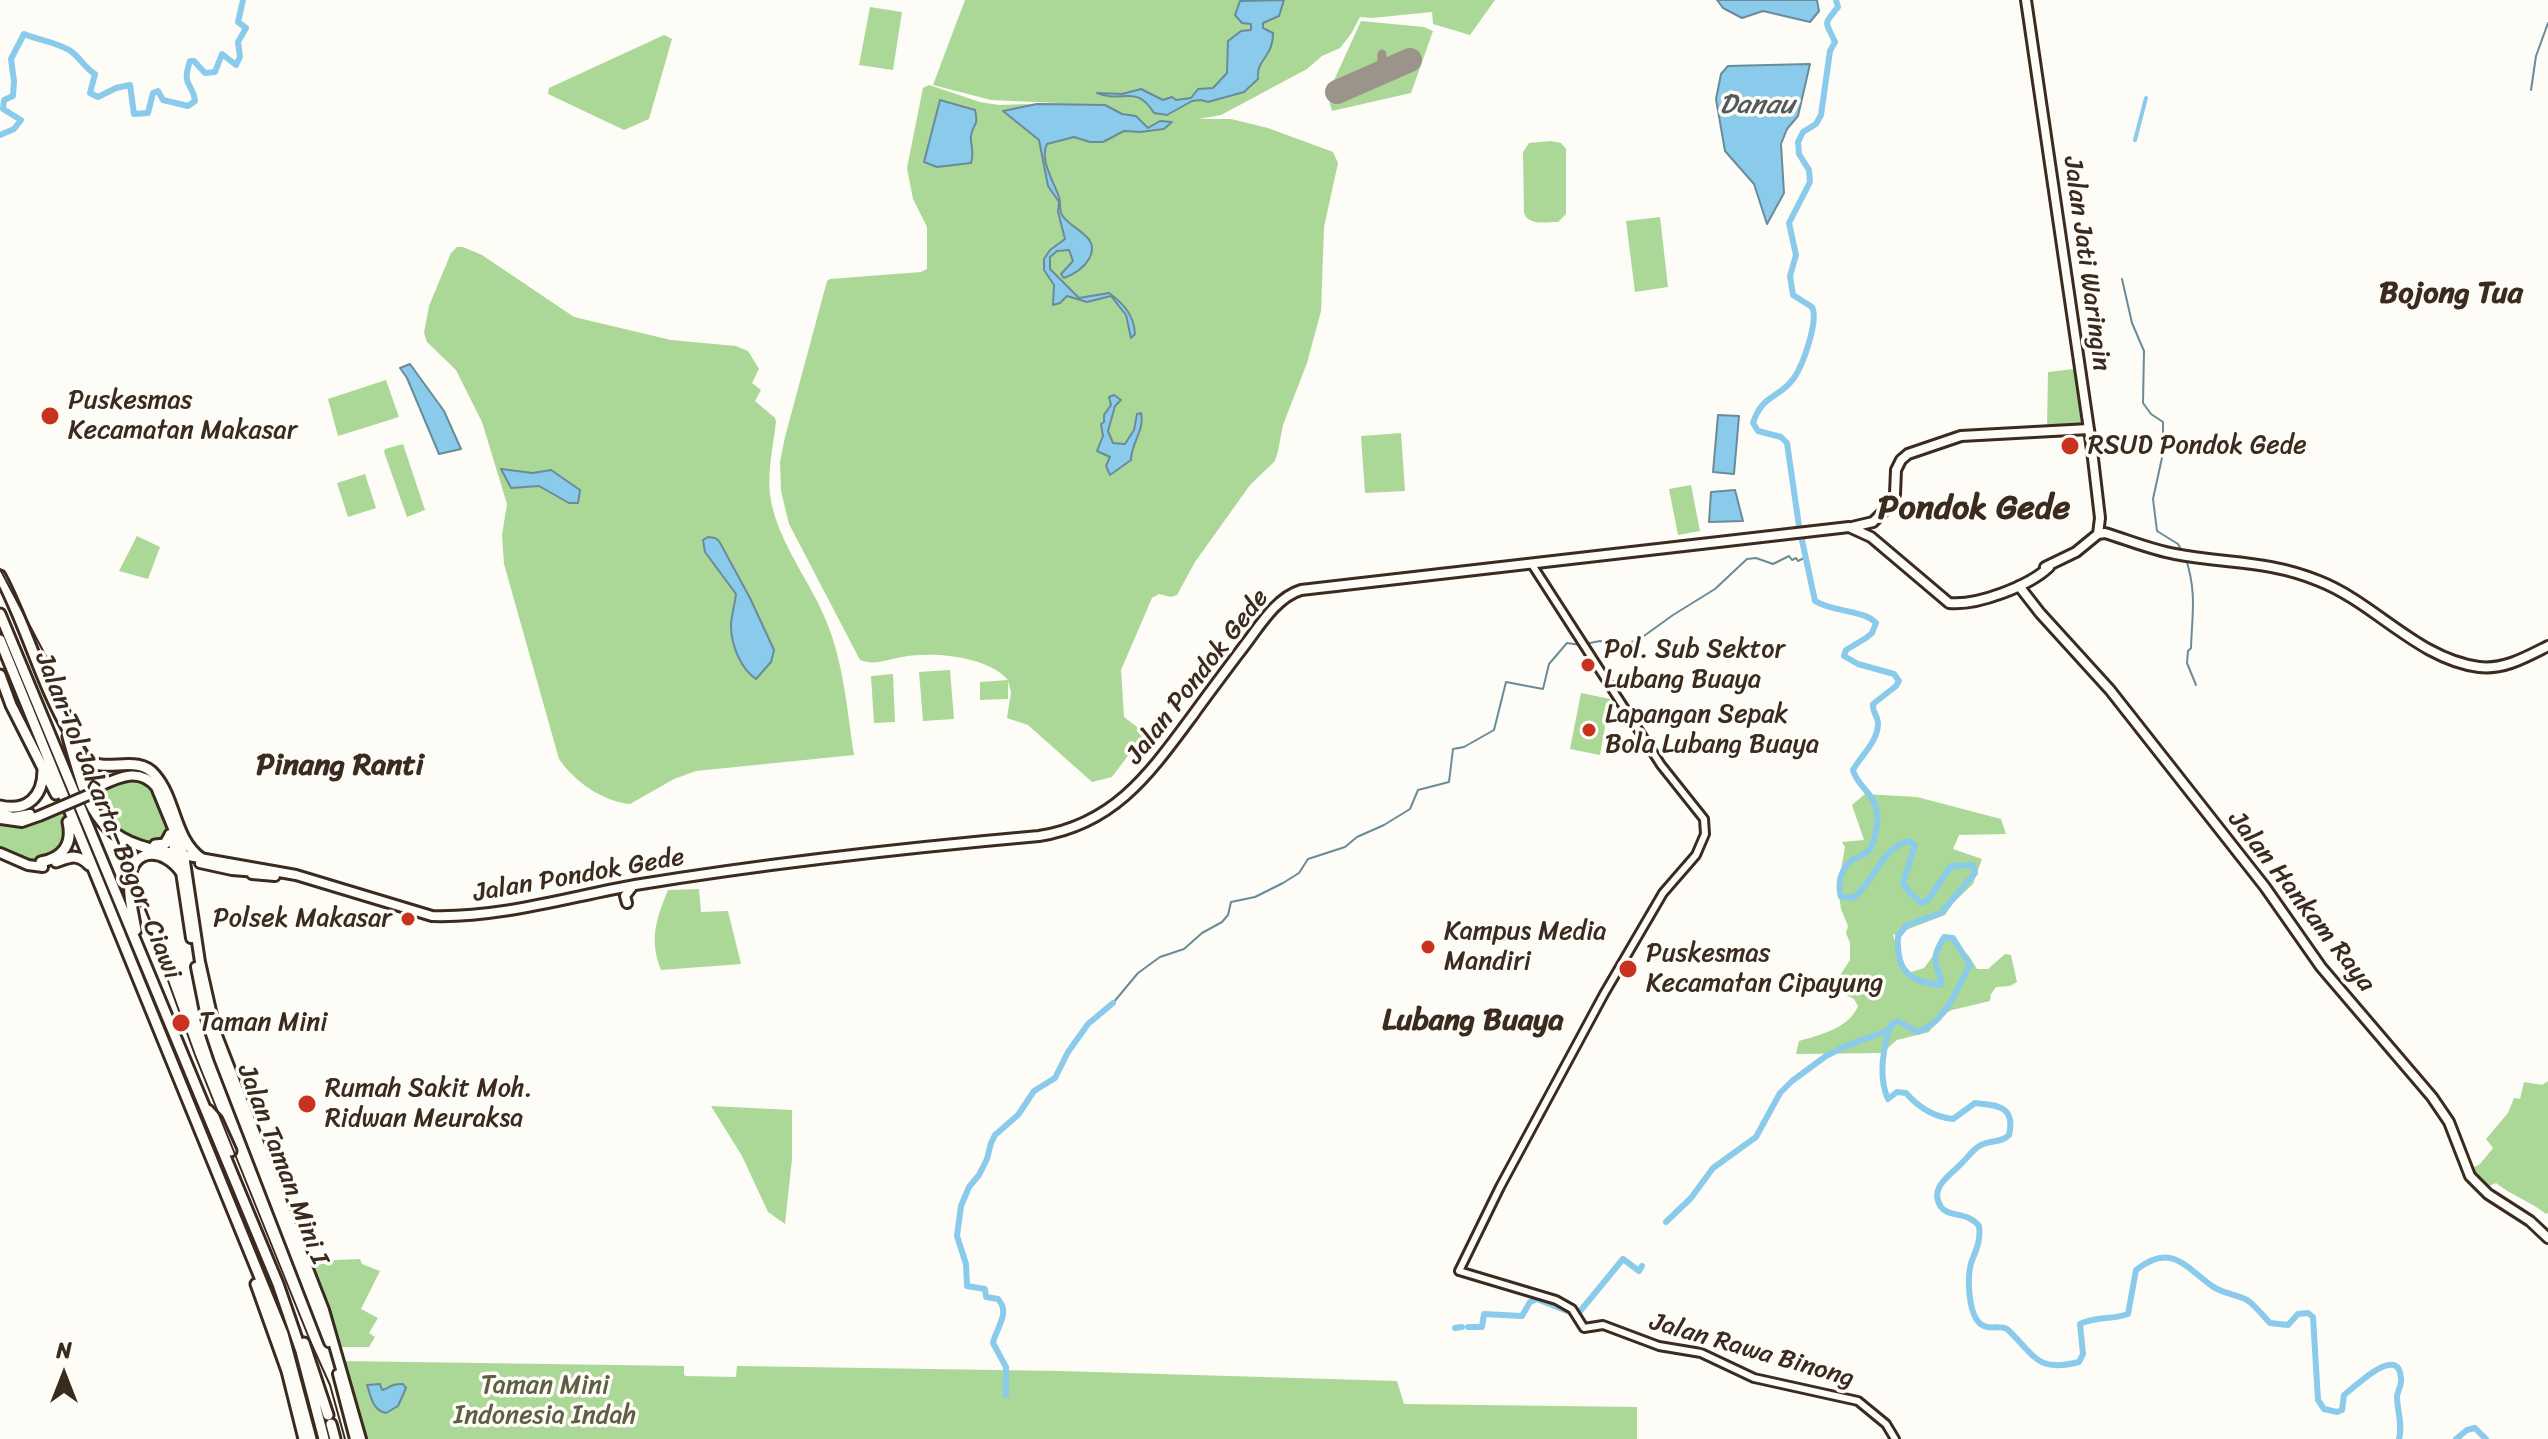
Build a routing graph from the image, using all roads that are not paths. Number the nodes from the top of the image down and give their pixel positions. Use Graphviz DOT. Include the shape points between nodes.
graph roads {
  1 [pos="2026,0"];
  2 [pos="2089,429"];
  3 [pos="1873,522"];
  4 [pos="1849,527"];
  5 [pos="2101,534"];
  6 [pos="1871,537"];
  7 [pos="1533,564"];
  8 [pos="2049,567"];
  9 [pos="0,576"];
  10 [pos="2019,586"];
  11 [pos="1999,592"];
  12 [pos="0,614"];
  13 [pos="0,640"];
  14 [pos="2548,646"];
  15 [pos="0,675"];
  16 [pos="64,722"];
  17 [pos="43,765"];
  18 [pos="78,773"];
  19 [pos="92,792"];
  20 [pos="0,806"];
  21 [pos="0,813"];
  22 [pos="38,814"];
  23 [pos="0,819"];
  24 [pos="170,835"];
  25 [pos="0,850"];
  26 [pos="203,862"];
  27 [pos="182,864"];
  28 [pos="42,865"];
  29 [pos="91,867"];
  30 [pos="324,884"];
  31 [pos="637,885"];
  32 [pos="652,893"];
  33 [pos="627,903"];
  34 [pos="140,952"];
  35 [pos="203,1105"];
  36 [pos="231,1151"];
  37 [pos="259,1221"];
  38 [pos="2548,1238"];
  39 [pos="263,1246"];
  40 [pos="248,1250"];
  41 [pos="298,1339"];
  42 [pos="317,1377"];
  43 [pos="304,1439"];
  44 [pos="311,1439"];
  45 [pos="324,1439"];
  46 [pos="332,1439"];
  47 [pos="355,1439"];
  48 [pos="361,1439"];
  49 [pos="1895,1439"];
  1 -- 2 [label="main road, Jalan Jati Waringin"];
  2 -- 3 [label="main road" via="1961,436 1908,454 1896,470 1893,500"];
  2 -- 5 [label="main road, Jalan Jati Waringin"];
  3 -- 4 [label="main road, Jalan Pondok Gede"];
  3 -- 6 [label="main road"];
  4 -- 6 [label="main road"];
  4 -- 7 [label="main road, Jalan Pondok Gede"];
  5 -- 8 [label="main road"];
  5 -- 14 [label="main road" via="2173,554 2276,567 2314,579 2345,593 2428,648 2467,664 2495,668"];
  6 -- 11 [label="main road" via="1949,603"];
  7 -- 31 [label="main road, Jalan Pondok Gede" via="1290,594 1154,767 1115,805 1074,828"];
  7 -- 49 [label="main road, Jalan Rawa Binong" via="1661,765 1704,819 1704,840 1663,893 1604,994 1459,1271 1566,1305 1584,1328 1603,1325 1659,1346 1701,1353 1751,1377 1858,1401 1886,1424"];
  8 -- 10 [label="main road"];
  8 -- 11 [label="main road"];
  9 -- 16 [label="highway"];
  10 -- 11 [label="main road"];
  10 -- 38 [label="main road, Jalan Hankam Raya" via="2110,690 2321,967 2432,1097 2449,1122 2472,1178"];
  12 -- 34 [label="highway, Jalan Tol Jakarta–Bogor–Ciawi"];
  13 -- 29 [label="highway, Jalan Tol Jakarta–Bogor–Ciawi"];
  15 -- 17 [label="highway"];
  16 -- 18 [label="highway"];
  16 -- 26 [label="highway" via="88,760 136,765 154,774 184,841"];
  17 -- 20 [label="highway" via="37,797 17,808"];
  17 -- 28 [label="highway" via="70,837 65,850"];
  18 -- 24 [label="highway" via="112,829 156,845 165,844"];
  18 -- 27 [label="highway" via="89,804 105,827"];
  19 -- 22 [label="main road, bridge"];
  19 -- 24 [label="main road" via="140,781 151,789"];
  19 -- 27 [label="main road" via="130,775 149,780"];
  21 -- 22 [label="main road"];
  22 -- 23 [label="main road" via="22,822"];
  24 -- 27 [label="main road"];
  25 -- 28 [label="main road" via="28,865"];
  26 -- 27 [label="main road, Jalan Pondok Gede"];
  26 -- 27 [label="main road"];
  26 -- 30 [label="main road, Jalan Pondok Gede"];
  26 -- 30 [label="main road, Jalan Pondok Gede" via="294,874"];
  27 -- 34 [label="highway" via="160,855 144,857 132,869 129,888"];
  27 -- 47 [label="main road, Jalan Taman Mini I" via="207,1022 326,1333"];
  27 -- 48 [label="main road, Jalan Taman Mini I" via="216,1033 324,1310"];
  28 -- 29 [label="highway" via="74,856"];
  29 -- 40 [label="highway, Jalan Tol Jakarta–Bogor–Ciawi"];
  30 -- 31 [label="main road, Jalan Pondok Gede" via="432,916 490,912"];
  31 -- 32 [label="main road" via="648,886"];
  31 -- 33 [label="main road" via="626,893"];
  34 -- 35 [label="highway, Jalan Tol Jakarta–Bogor–Ciawi"];
  35 -- 36 [label="highway" via="217,1120"];
  35 -- 39 [label="highway, Jalan Tol Jakarta–Bogor–Ciawi"];
  37 -- 39 [label="highway"];
  39 -- 41 [label="highway, Jalan Tol Jakarta–Bogor–Ciawi"];
  40 -- 43 [label="highway"];
  40 -- 44 [label="highway, Jalan Tol Jakarta–Bogor–Ciawi" via="283,1334"];
  41 -- 42 [label="highway" via="307,1348"];
  41 -- 45 [label="highway, Jalan Tol Jakarta–Bogor–Ciawi"];
  42 -- 46 [label="highway"];
  42 -- 46 [label="highway"];
}
